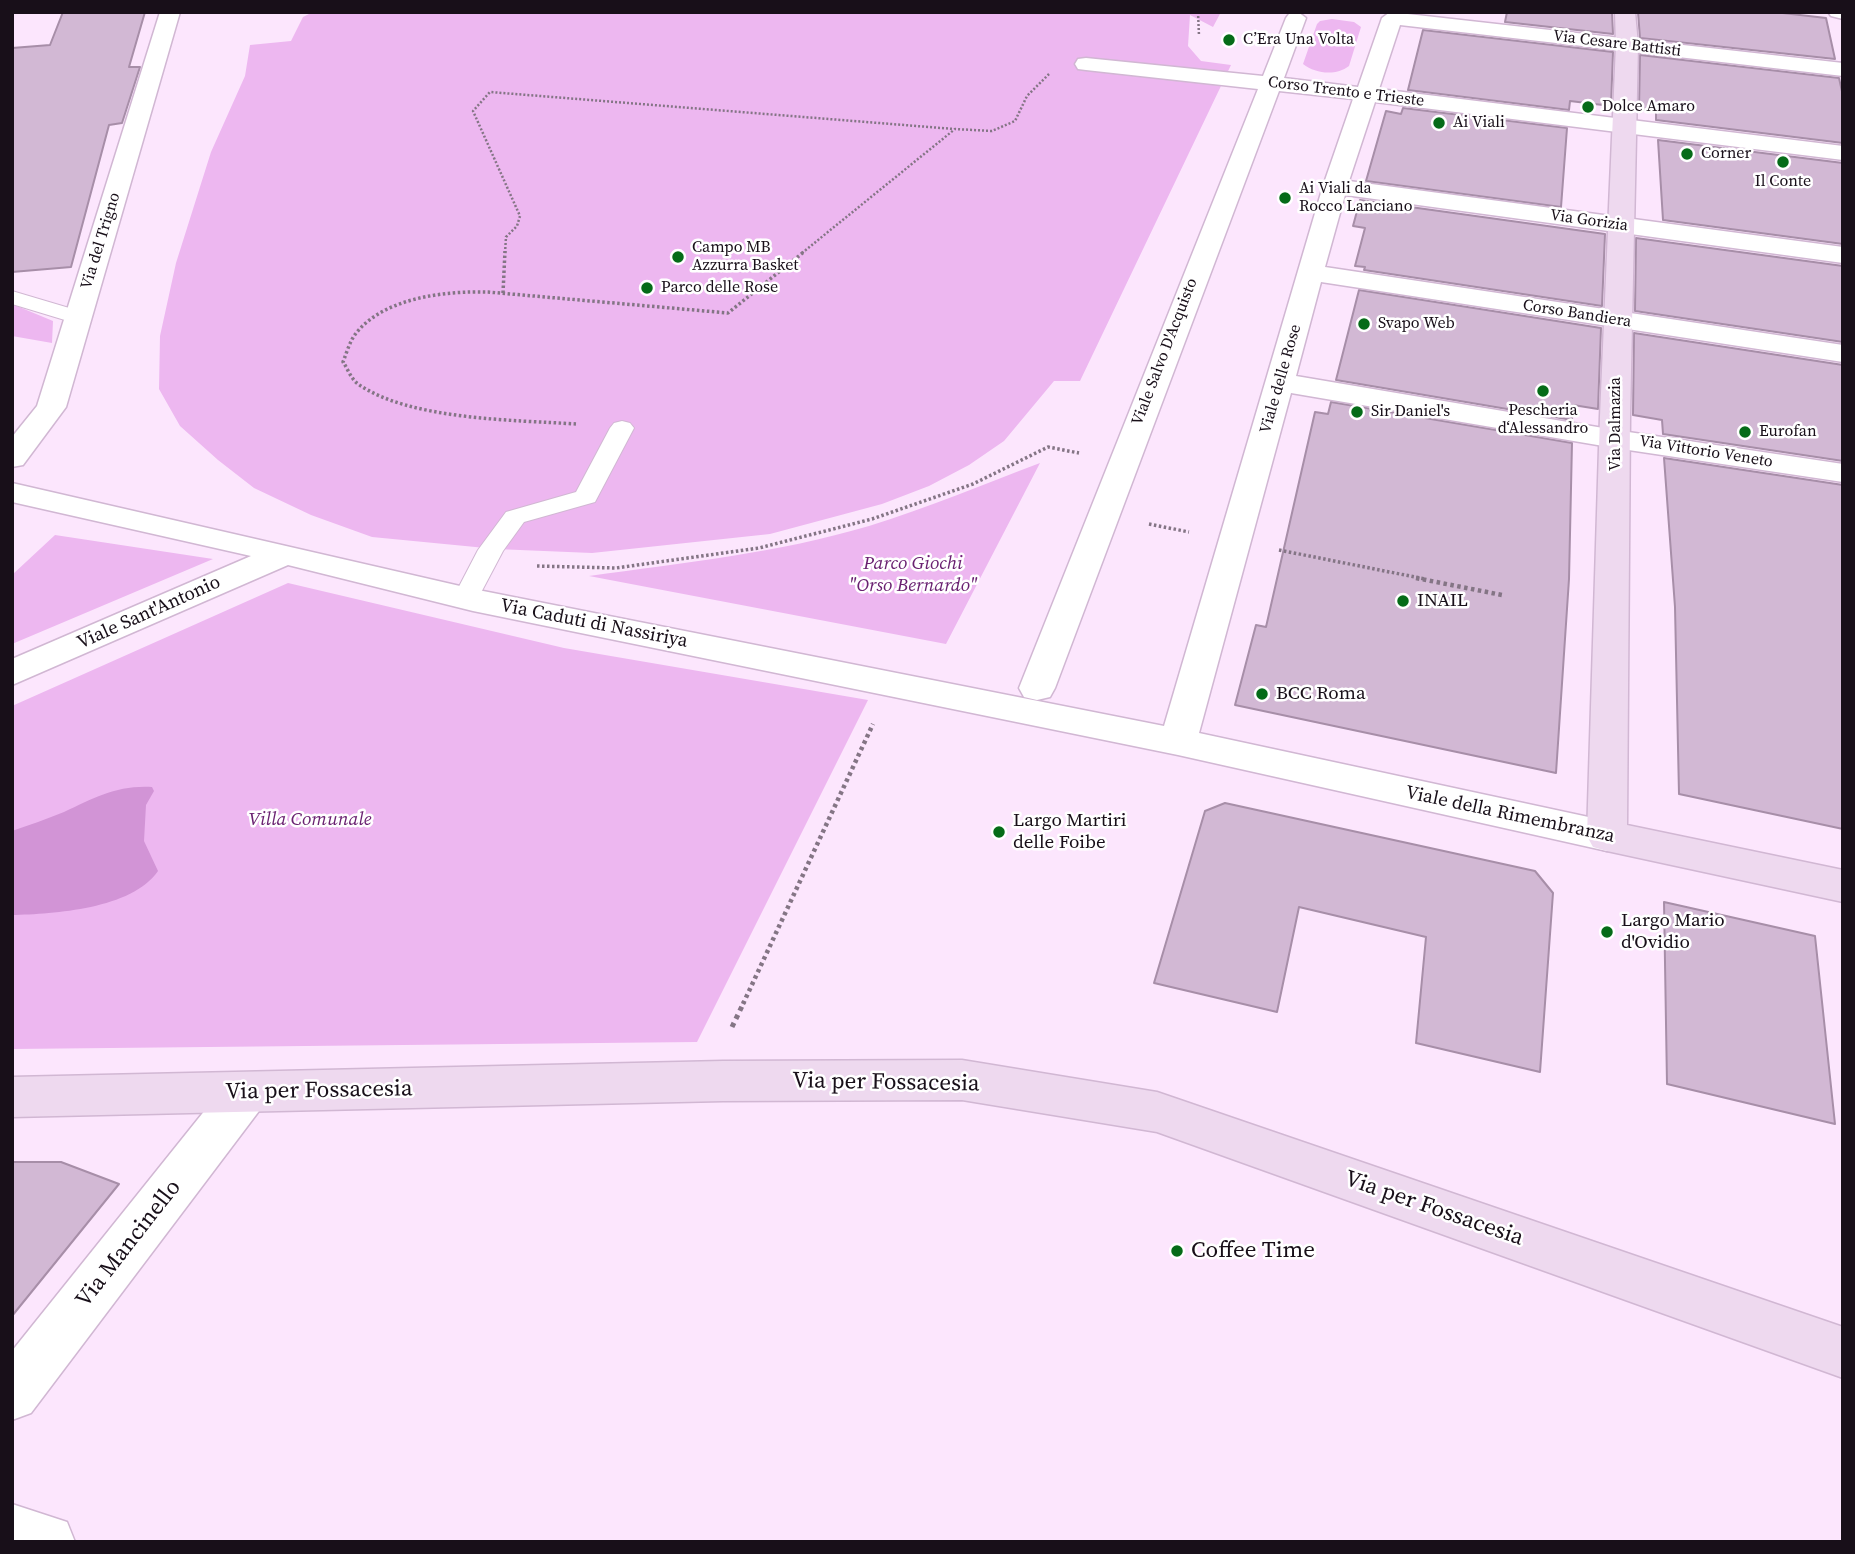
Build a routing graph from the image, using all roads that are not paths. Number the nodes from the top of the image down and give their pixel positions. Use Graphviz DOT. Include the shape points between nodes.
graph roads {
  1 [pos="170,12"];
  2 [pos="1625,12"];
  3 [pos="1296,18"];
  4 [pos="1392,18"];
  5 [pos="1627,45"];
  6 [pos="1086,64"];
  7 [pos="1843,70"];
  8 [pos="1269,83"];
  9 [pos="1365,94"];
  10 [pos="1623,126"];
  11 [pos="1843,153"];
  12 [pos="1335,186"];
  13 [pos="1623,225"];
  14 [pos="1843,255"];
  15 [pos="1312,273"];
  16 [pos="12,298"];
  17 [pos="78,318"];
  18 [pos="1619,320"];
  19 [pos="1843,354"];
  20 [pos="1280,382"];
  21 [pos="622,428"];
  22 [pos="1615,439"];
  23 [pos="12,458"];
  24 [pos="1843,473"];
  25 [pos="12,492"];
  26 [pos="285,554"];
  27 [pos="466,598"];
  28 [pos="12,673"];
  29 [pos="1037,688"];
  30 [pos="1178,742"];
  31 [pos="1607,836"];
  32 [pos="1843,886"];
  33 [pos="246,1093"];
  34 [pos="12,1097"];
  35 [pos="1843,1353"];
  36 [pos="12,1394"];
  37 [pos="12,1532"];
  38 [pos="47,1542"];
  1 -- 17 [label="street, Via del Trigno"];
  2 -- 5 [label="street, Via Dalmazia"];
  3 -- 8 [label="street, Viale Salvo D'Acquisto"];
  4 -- 5 [label="street, Via Cesare Battisti"];
  4 -- 9 [label="street, Viale delle Rose"];
  5 -- 7 [label="street, Via Cesare Battisti"];
  5 -- 10 [label="street, Via Dalmazia"];
  6 -- 8 [label="street, Corso Trento e Trieste"];
  8 -- 9 [label="street, Corso Trento e Trieste"];
  8 -- 29 [label="street, Viale Salvo D'Acquisto"];
  9 -- 10 [label="street, Corso Trento e Trieste"];
  9 -- 12 [label="street, Viale delle Rose"];
  10 -- 11 [label="street, Corso Trento e Trieste"];
  10 -- 13 [label="street, Via Dalmazia"];
  12 -- 13 [label="street, Via Gorizia"];
  12 -- 15 [label="street, Viale delle Rose"];
  13 -- 14 [label="street, Via Gorizia"];
  13 -- 18 [label="street, Via Dalmazia"];
  15 -- 18 [label="street, Corso Bandiera"];
  15 -- 20 [label="street, Viale delle Rose"];
  16 -- 17 [label="lane"];
  17 -- 23 [label="street, Via del Trigno" via="51,407"];
  18 -- 19 [label="street, Corso Bandiera"];
  18 -- 22 [label="street, Via Dalmazia"];
  20 -- 22 [label="street, Via Vittorio Veneto"];
  20 -- 30 [label="street, Viale delle Rose"];
  21 -- 27 [label="lane" via="586,497 515,517"];
  22 -- 24 [label="street, Via Vittorio Veneto"];
  22 -- 31 [label="street, Via Dalmazia"];
  25 -- 26 [label="street, Via Caduti di Nassiriya"];
  26 -- 27 [label="street, Via Caduti di Nassiriya"];
  26 -- 28 [label="street, Viale Sant'Antonio"];
  27 -- 30 [label="street, Via Caduti di Nassiriya"];
  30 -- 31 [label="street, Viale della Rimembranza"];
  31 -- 32 [label="street, Viale della Rimembranza"];
  33 -- 34 [label="street, Via per Fossacesia"];
  33 -- 35 [label="street, Via per Fossacesia" via="962,1080 1157,1112"];
  33 -- 36 [label="street, Via Mancinello"];
  37 -- 38 [label="street"];
}
